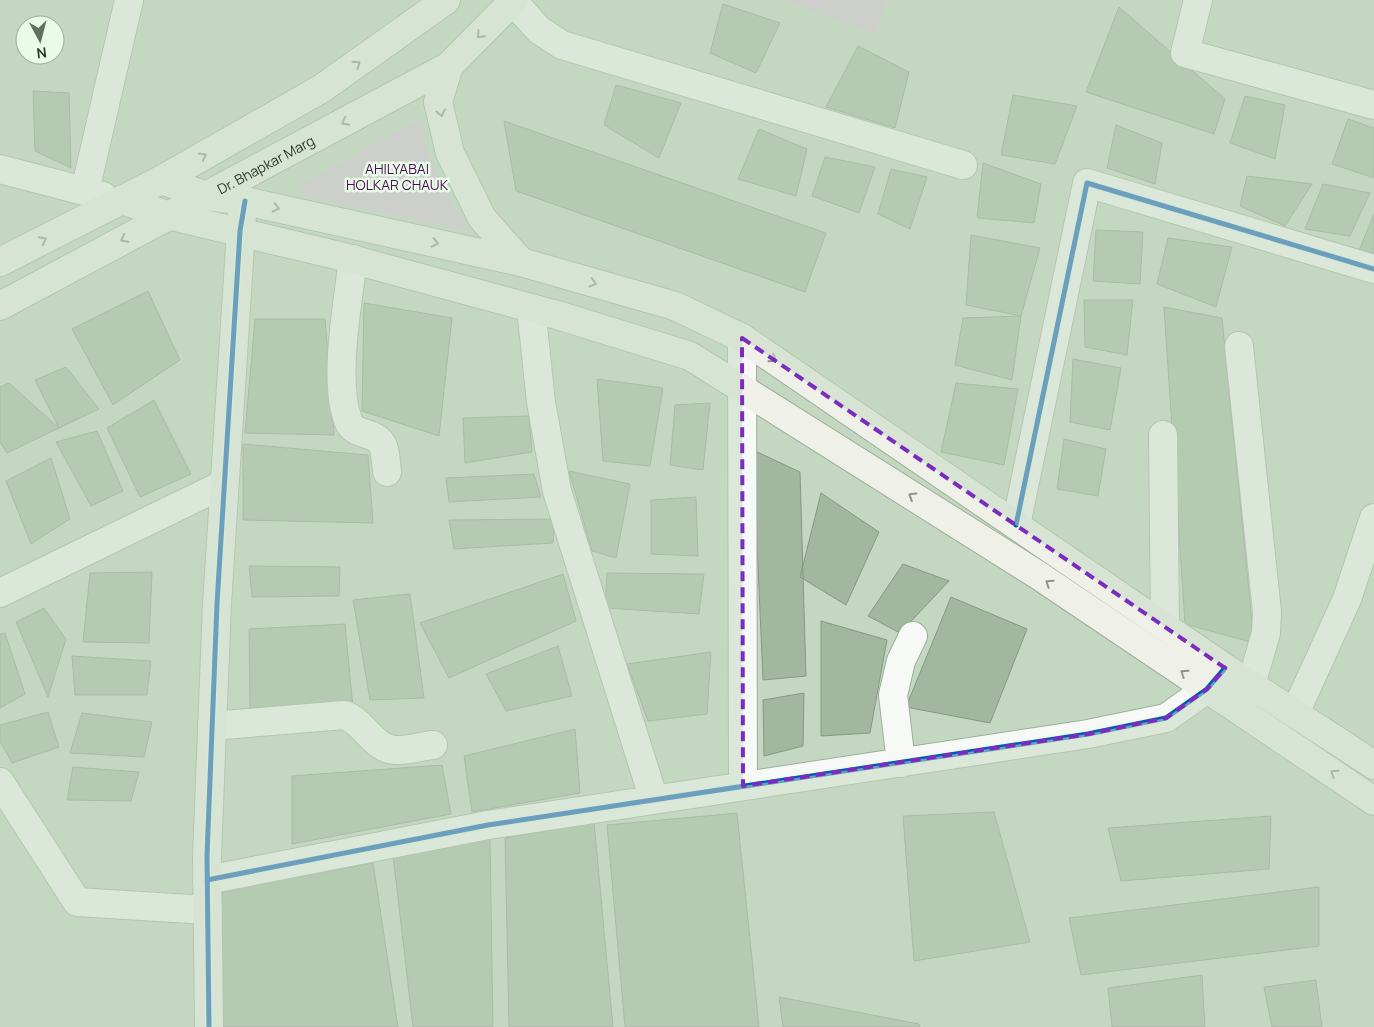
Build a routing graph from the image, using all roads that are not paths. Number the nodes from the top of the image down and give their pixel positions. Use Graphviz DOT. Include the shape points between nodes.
graph roads {
  1 [pos="129,0"];
  2 [pos="446,0"];
  3 [pos="1198,0"];
  4 [pos="513,1"];
  5 [pos="449,66"];
  6 [pos="1374,106"];
  7 [pos="963,165"];
  8 [pos="0,169"];
  9 [pos="162,180"];
  10 [pos="86,191"];
  11 [pos="207,196"];
  12 [pos="121,200"];
  13 [pos="245,201"];
  14 [pos="168,215"];
  15 [pos="240,231"];
  16 [pos="353,260"];
  17 [pos="0,262"];
  18 [pos="521,262"];
  19 [pos="1374,269"];
  20 [pos="0,306"];
  21 [pos="531,308"];
  22 [pos="742,338"];
  23 [pos="1239,346"];
  24 [pos="742,389"];
  25 [pos="1162,435"];
  26 [pos="387,472"];
  27 [pos="224,484"];
  28 [pos="1374,518"];
  29 [pos="1016,525"];
  30 [pos="1367,558"];
  31 [pos="0,593"];
  32 [pos="1165,625"];
  33 [pos="913,636"];
  34 [pos="1225,668"];
  35 [pos="1251,685"];
  36 [pos="1207,689"];
  37 [pos="1295,714"];
  38 [pos="212,726"];
  39 [pos="434,745"];
  40 [pos="901,763"];
  41 [pos="1374,765"];
  42 [pos="0,782"];
  43 [pos="743,786"];
  44 [pos="654,800"];
  45 [pos="1374,801"];
  46 [pos="207,880"];
  47 [pos="207,910"];
  48 [pos="208,1027"];
  1 -- 10 [label="street"];
  9 -- 2 [label="main road, one-way" via="321,89"];
  3 -- 6 [label="street" via="1185,53"];
  4 -- 5 [label="main road, Dr. Bhapkar Marg, one-way"];
  4 -- 7 [label="street" via="539,30 562,45"];
  5 -- 11 [label="main road, Dr. Bhapkar Marg, one-way"];
  5 -- 18 [label="main road, one-way" via="438,102 450,153 482,218"];
  8 -- 10 [label="street"];
  9 -- 11 [label="main road"];
  9 -- 12 [label="main road"];
  10 -- 12 [label="street"];
  11 -- 13 [label="main road"];
  11 -- 14 [label="main road, Dr. Bhapkar Marg"];
  12 -- 14 [label="main road"];
  17 -- 12 [label="main road, one-way"];
  13 -- 15 [label="main road"];
  13 -- 18 [label="main road, one-way"];
  14 -- 15 [label="main road"];
  14 -- 20 [label="main road, Dr. Bhapkar Marg, one-way"];
  15 -- 16 [label="main road"];
  15 -- 27 [label="main road"];
  16 -- 21 [label="main road"];
  16 -- 26 [label="street" via="343,364 344,402 352,428 358,433 374,436 383,446"];
  18 -- 22 [label="main road, one-way" via="675,306"];
  19 -- 29 [label="street" via="1088,183"];
  21 -- 24 [label="main road" via="690,356"];
  21 -- 44 [label="street" via="541,402 557,491"];
  22 -- 24 [label="street"];
  22 -- 29 [label="main road, one-way"];
  23 -- 35 [label="street" via="1267,612 1266,634"];
  36 -- 24 [label="main road, one-way" via="1038,575"];
  24 -- 43 [label="street"];
  25 -- 32 [label="street"];
  27 -- 31 [label="street"];
  27 -- 38 [label="main road"];
  28 -- 30 [label="street"];
  29 -- 32 [label="main road"];
  30 -- 37 [label="street"];
  32 -- 34 [label="main road"];
  33 -- 40 [label="street" via="898,669 893,695"];
  34 -- 35 [label="main road"];
  34 -- 36 [label="street"];
  35 -- 37 [label="main road"];
  36 -- 40 [label="street" via="1166,718 1088,734"];
  45 -- 36 [label="main road, one-way"];
  37 -- 41 [label="main road"];
  38 -- 39 [label="street" via="344,715 354,718 386,748"];
  38 -- 46 [label="main road"];
  40 -- 43 [label="street"];
  42 -- 47 [label="street" via="78,902"];
  43 -- 44 [label="street"];
  44 -- 46 [label="street" via="450,832"];
  46 -- 47 [label="main road"];
  47 -- 48 [label="main road"];
}
